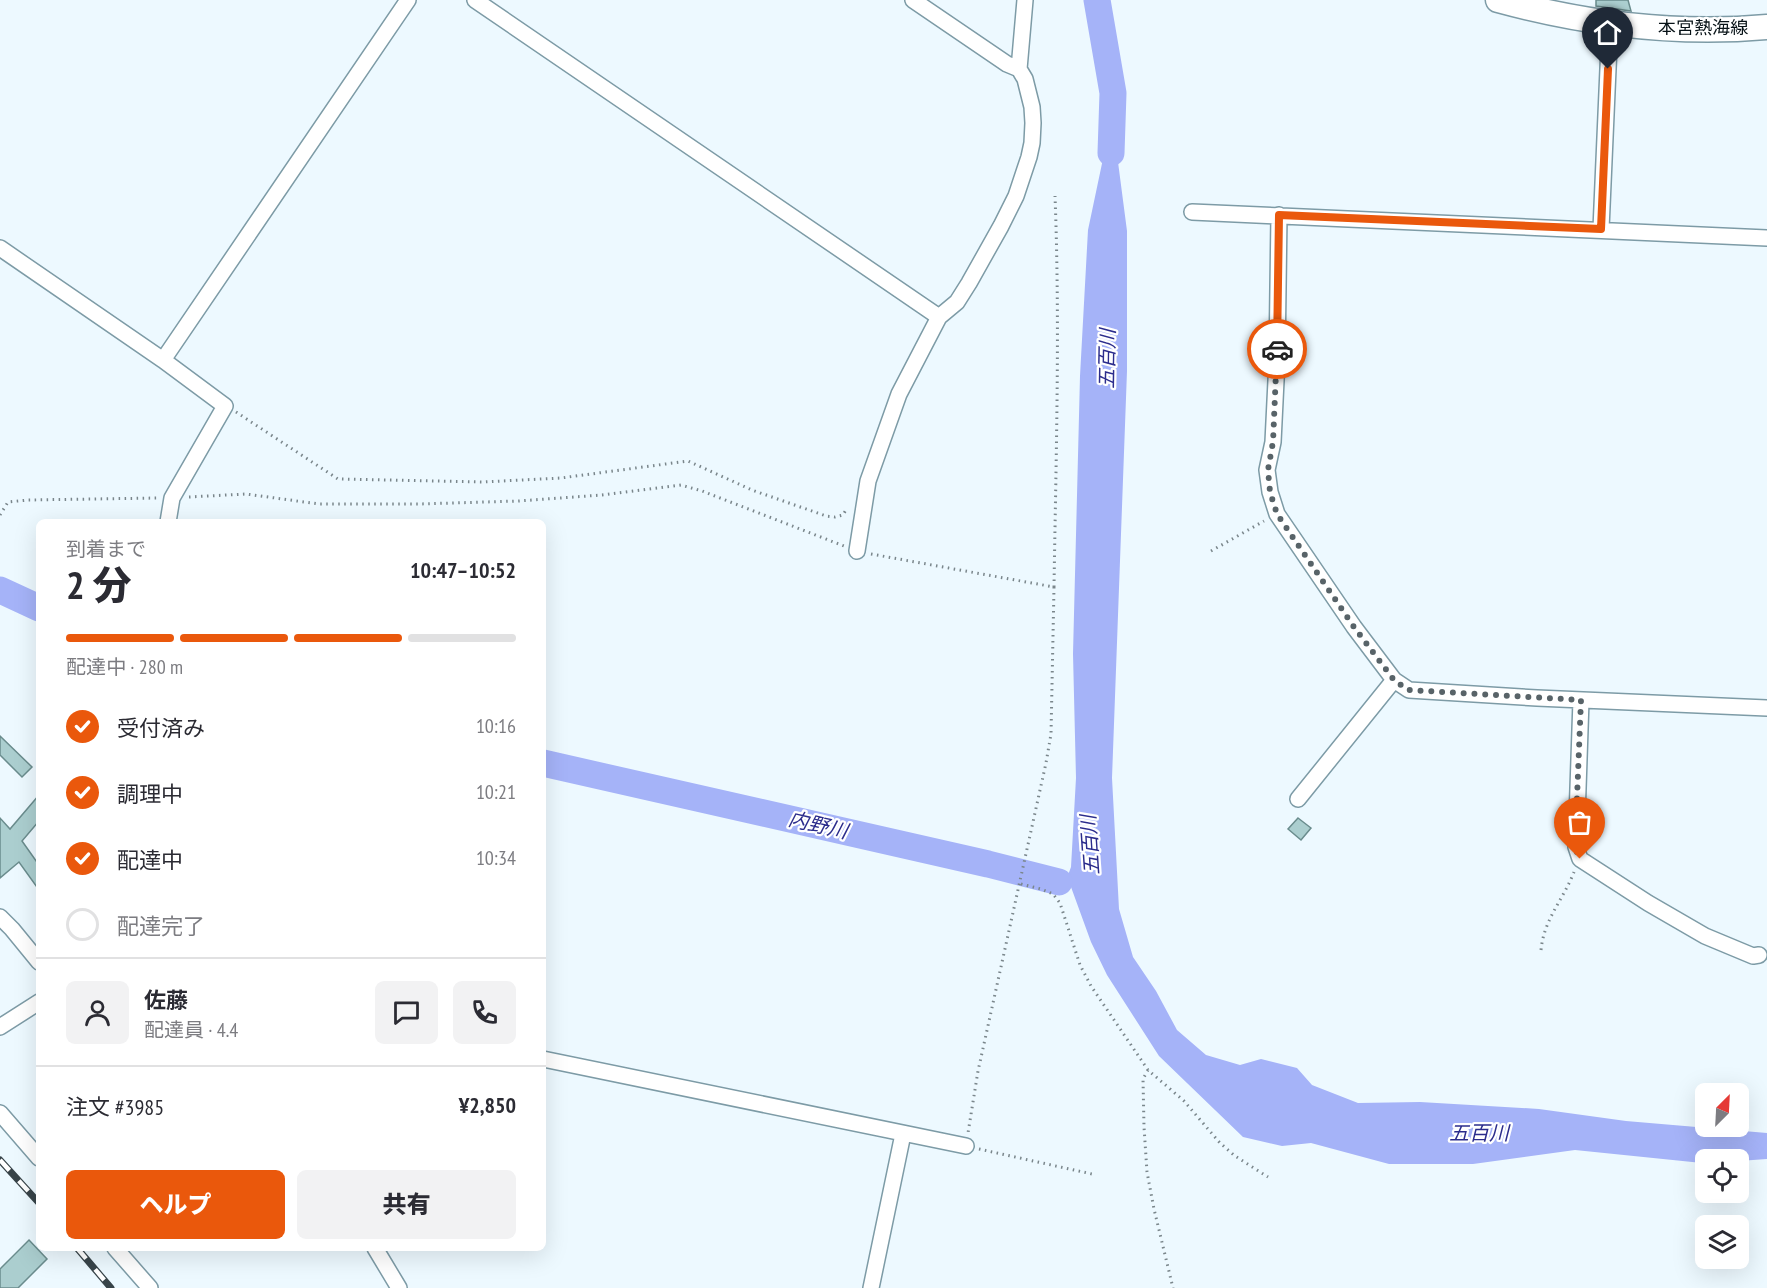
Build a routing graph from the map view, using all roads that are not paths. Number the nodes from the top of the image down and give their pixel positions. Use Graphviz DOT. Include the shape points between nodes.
graph roads {
  1 [pos="408,0"];
  2 [pos="475,0"];
  3 [pos="914,0"];
  4 [pos="1024,0"];
  5 [pos="1498,0"];
  6 [pos="1610,23"];
  7 [pos="1767,27"];
  8 [pos="1019,69"];
  9 [pos="1192,212"];
  10 [pos="1279,215"];
  11 [pos="1601,229"];
  12 [pos="1767,237"];
  13 [pos="0,248"];
  14 [pos="939,317"];
  15 [pos="162,360"];
  16 [pos="168,519"];
  17 [pos="857,551"];
  18 [pos="1394,680"];
  19 [pos="1581,700"];
  20 [pos="1767,708"];
  21 [pos="1298,799"];
  22 [pos="0,917"];
  23 [pos="1759,955"];
  24 [pos="36,958"];
  25 [pos="36,1004"];
  26 [pos="0,1027"];
  27 [pos="546,1060"];
  28 [pos="0,1113"];
  29 [pos="903,1134"];
  30 [pos="966,1146"];
  31 [pos="36,1155"];
  32 [pos="118,1251"];
  33 [pos="377,1251"];
  34 [pos="150,1288"];
  35 [pos="399,1288"];
  36 [pos="871,1288"];
  1 -- 15 [label="street"];
  2 -- 14 [label="street"];
  3 -- 8 [label="street"];
  4 -- 8 [label="street"];
  5 -- 6 [label="main road, 本宮熱海線" via="1540,12"];
  6 -- 7 [label="main road, 本宮熱海線" via="1684,30"];
  6 -- 11 [label="street"];
  8 -- 14 [label="street" via="1032,107 1029,157 1001,226 957,302"];
  9 -- 10 [label="street"];
  10 -- 11 [label="street"];
  10 -- 18 [label="street" via="1270,492 1277,514"];
  11 -- 12 [label="street"];
  13 -- 15 [label="street"];
  14 -- 17 [label="street" via="899,394 879,446 868,481"];
  15 -- 16 [label="street" via="225,406 172,498"];
  18 -- 19 [label="street" via="1408,690"];
  18 -- 21 [label="street"];
  19 -- 20 [label="street"];
  19 -- 23 [label="street" via="1575,847 1580,859 1705,936"];
  22 -- 24 [label="street"];
  25 -- 26 [label="street"];
  27 -- 29 [label="street"];
  28 -- 31 [label="street"];
  29 -- 30 [label="street"];
  29 -- 36 [label="street"];
  32 -- 34 [label="street"];
  33 -- 35 [label="street"];
}
